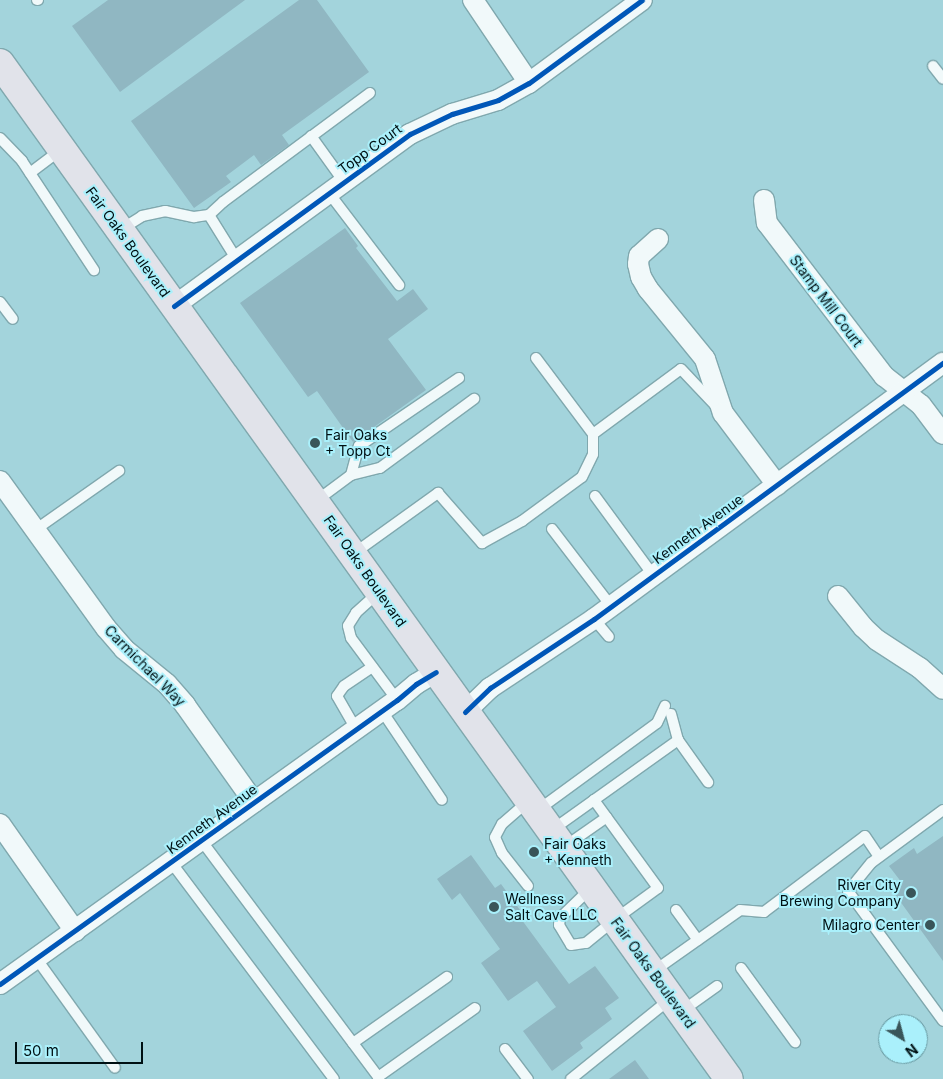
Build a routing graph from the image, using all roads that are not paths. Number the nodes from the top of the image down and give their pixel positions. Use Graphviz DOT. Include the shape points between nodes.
graph roads {
  1 [pos="473,0"];
  2 [pos="642,0"];
  3 [pos="933,66"];
  4 [pos="4,77"];
  5 [pos="943,79"];
  6 [pos="529,83"];
  7 [pos="370,93"];
  8 [pos="310,136"];
  9 [pos="0,138"];
  10 [pos="62,149"];
  11 [pos="30,173"];
  12 [pos="336,188"];
  13 [pos="764,200"];
  14 [pos="209,215"];
  15 [pos="120,230"];
  16 [pos="658,240"];
  17 [pos="237,260"];
  18 [pos="94,270"];
  19 [pos="399,285"];
  20 [pos="0,302"];
  21 [pos="174,306"];
  22 [pos="13,320"];
  23 [pos="536,358"];
  24 [pos="943,363"];
  25 [pos="459,378"];
  26 [pos="904,392"];
  27 [pos="474,399"];
  28 [pos="723,413"];
  29 [pos="593,434"];
  30 [pos="943,434"];
  31 [pos="119,470"];
  32 [pos="351,475"];
  33 [pos="0,481"];
  34 [pos="777,485"];
  35 [pos="595,496"];
  36 [pos="316,501"];
  37 [pos="552,529"];
  38 [pos="35,530"];
  39 [pos="352,555"];
  40 [pos="653,575"];
  41 [pos="379,592"];
  42 [pos="838,596"];
  43 [pos="611,606"];
  44 [pos="594,619"];
  45 [pos="609,637"];
  46 [pos="372,667"];
  47 [pos="436,672"];
  48 [pos="943,689"];
  49 [pos="390,706"];
  50 [pos="466,712"];
  51 [pos="356,729"];
  52 [pos="678,740"];
  53 [pos="708,782"];
  54 [pos="442,800"];
  55 [pos="594,800"];
  56 [pos="254,802"];
  57 [pos="943,810"];
  58 [pos="607,818"];
  59 [pos="545,823"];
  60 [pos="0,824"];
  61 [pos="201,840"];
  62 [pos="879,857"];
  63 [pos="171,862"];
  64 [pos="528,886"];
  65 [pos="591,888"];
  66 [pos="676,910"];
  67 [pos="614,920"];
  68 [pos="75,931"];
  69 [pos="698,940"];
  70 [pos="36,958"];
  71 [pos="741,968"];
  72 [pos="652,973"];
  73 [pos="447,977"];
  74 [pos="0,984"];
  75 [pos="717,986"];
  76 [pos="676,1005"];
  77 [pos="475,1008"];
  78 [pos="943,1021"];
  79 [pos="795,1042"];
  80 [pos="353,1043"];
  81 [pos="505,1049"];
  82 [pos="114,1068"];
  83 [pos="334,1079"];
  84 [pos="528,1079"];
  85 [pos="572,1079"];
  86 [pos="729,1079"];
  1 -- 6 [label="street"];
  2 -- 6 [label="street, Topp Court"];
  3 -- 5 [label="lane"];
  4 -- 10 [label="main road, Fair Oaks Boulevard"];
  6 -- 12 [label="street, Topp Court" via="498,100 430,122"];
  7 -- 8 [label="lane"];
  8 -- 12 [label="lane"];
  8 -- 14 [label="lane"];
  9 -- 11 [label="lane"];
  10 -- 11 [label="lane"];
  10 -- 15 [label="main road, Fair Oaks Boulevard"];
  11 -- 18 [label="lane"];
  12 -- 17 [label="street, Topp Court"];
  12 -- 19 [label="lane"];
  13 -- 26 [label="street, Stamp Mill Court" via="767,223 884,376"];
  14 -- 15 [label="lane" via="194,217 165,212 142,216"];
  14 -- 17 [label="lane"];
  15 -- 21 [label="main road, Fair Oaks Boulevard"];
  16 -- 28 [label="street" via="639,256 641,278 705,359"];
  17 -- 21 [label="street, Topp Court"];
  20 -- 22 [label="lane"];
  21 -- 36 [label="main road, Fair Oaks Boulevard"];
  23 -- 29 [label="lane"];
  24 -- 26 [label="street, Kenneth Avenue"];
  25 -- 32 [label="lane" via="359,446"];
  26 -- 30 [label="street, Stamp Mill Court" via="921,404"];
  26 -- 34 [label="street, Kenneth Avenue"];
  27 -- 32 [label="lane" via="380,468"];
  28 -- 29 [label="lane" via="680,369"];
  28 -- 34 [label="street"];
  29 -- 39 [label="lane" via="593,454 582,477 522,521 482,543 438,493"];
  31 -- 38 [label="lane"];
  32 -- 36 [label="lane"];
  33 -- 38 [label="street, Carmichael Way"];
  34 -- 40 [label="street, Kenneth Avenue"];
  35 -- 40 [label="lane"];
  36 -- 39 [label="main road, Fair Oaks Boulevard"];
  37 -- 43 [label="lane"];
  38 -- 56 [label="street, Carmichael Way" via="106,628 184,705"];
  39 -- 41 [label="main road, Fair Oaks Boulevard"];
  40 -- 43 [label="street, Kenneth Avenue"];
  41 -- 46 [label="lane" via="356,613 348,626 351,638"];
  41 -- 47 [label="main road, Fair Oaks Boulevard"];
  42 -- 48 [label="street" via="877,640 920,668"];
  43 -- 44 [label="street, Kenneth Avenue"];
  44 -- 45 [label="lane"];
  44 -- 50 [label="street, Kenneth Avenue" via="490,688"];
  46 -- 49 [label="lane"];
  46 -- 51 [label="lane" via="344,686 337,696"];
  47 -- 49 [label="street, Kenneth Avenue"];
  47 -- 50 [label="main road, Fair Oaks Boulevard"];
  49 -- 51 [label="street, Kenneth Avenue"];
  49 -- 54 [label="lane"];
  50 -- 59 [label="main road, Fair Oaks Boulevard"];
  51 -- 56 [label="street, Kenneth Avenue"];
  52 -- 53 [label="lane"];
  52 -- 55 [label="lane"];
  52 -- 59 [label="lane" via="668,710"];
  55 -- 58 [label="lane"];
  55 -- 59 [label="lane"];
  56 -- 61 [label="street, Kenneth Avenue"];
  57 -- 62 [label="lane"];
  58 -- 59 [label="lane"];
  58 -- 67 [label="lane" via="658,888"];
  59 -- 64 [label="lane" via="502,824 495,837 502,853"];
  59 -- 65 [label="main road, Fair Oaks Boulevard"];
  60 -- 68 [label="street"];
  61 -- 63 [label="street, Kenneth Avenue"];
  61 -- 80 [label="lane"];
  62 -- 69 [label="lane" via="865,836 764,912 740,910"];
  62 -- 78 [label="lane" via="848,891"];
  63 -- 68 [label="street, Kenneth Avenue"];
  63 -- 83 [label="lane"];
  65 -- 67 [label="main road, Fair Oaks Boulevard"];
  65 -- 67 [label="lane" via="560,918 563,935 571,945 586,943"];
  66 -- 69 [label="lane"];
  67 -- 72 [label="main road, Fair Oaks Boulevard"];
  68 -- 70 [label="street, Kenneth Avenue"];
  69 -- 72 [label="lane"];
  70 -- 74 [label="street, Kenneth Avenue"];
  70 -- 82 [label="lane"];
  71 -- 79 [label="lane"];
  72 -- 76 [label="main road, Fair Oaks Boulevard"];
  73 -- 80 [label="lane"];
  75 -- 76 [label="lane"];
  76 -- 85 [label="lane"];
  76 -- 86 [label="main road, Fair Oaks Boulevard"];
  77 -- 80 [label="lane" via="378,1077"];
  81 -- 84 [label="lane"];
}
